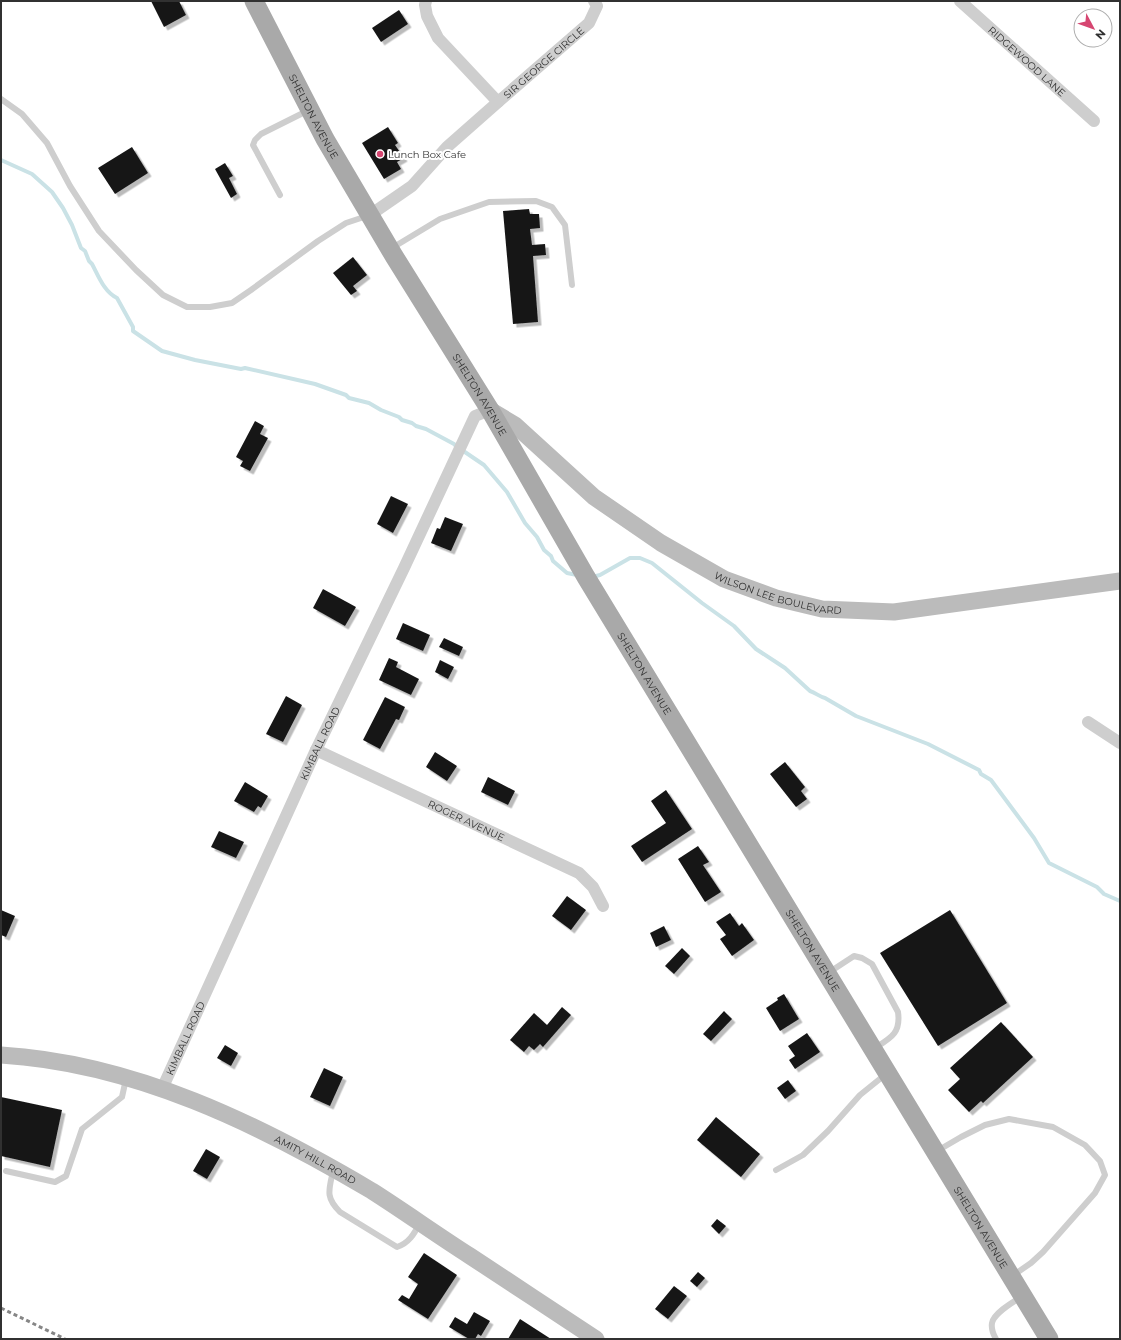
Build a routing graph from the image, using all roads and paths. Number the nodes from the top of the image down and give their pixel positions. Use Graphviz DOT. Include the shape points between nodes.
graph roads {
  1 [pos="254,1"];
  2 [pos="426,1"];
  3 [pos="594,1"];
  4 [pos="960,1"];
  5 [pos="1,99"];
  6 [pos="498,102"];
  7 [pos="310,109"];
  8 [pos="1094,122"];
  9 [pos="280,195"];
  10 [pos="370,215"];
  11 [pos="390,249"];
  12 [pos="572,285"];
  13 [pos="490,410"];
  14 [pos="1120,581"];
  15 [pos="1088,722"];
  16 [pos="1120,743"];
  17 [pos="316,750"];
  18 [pos="603,906"];
  19 [pos="827,974"];
  20 [pos="873,1050"];
  21 [pos="1,1055"];
  22 [pos="887,1073"];
  23 [pos="127,1078"];
  24 [pos="162,1088"];
  25 [pos="935,1152"];
  26 [pos="334,1169"];
  27 [pos="776,1170"];
  28 [pos="6,1171"];
  29 [pos="420,1223"];
  30 [pos="1011,1276"];
  31 [pos="1023,1296"];
  32 [pos="1045,1336"];
  33 [pos="596,1339"];
  34 [pos="996,1339"];
  1 -- 7 [label="main road, SHELTON AVENUE"];
  2 -- 6 [label="street, SIR GEORGE CIRCLE" via="427,16 438,38"];
  3 -- 6 [label="street, SIR GEORGE CIRCLE" via="597,6 589,23"];
  4 -- 8 [label="street, RIDGEWOOD LANE"];
  5 -- 10 [label="lane" via="22,114 47,143 70,186 99,231 163,295 187,307 210,307 232,303 346,223"];
  6 -- 10 [label="street, SIR GEORGE CIRCLE" via="447,147 412,186"];
  7 -- 9 [label="lane" via="261,134 253,145"];
  7 -- 10 [label="main road, SHELTON AVENUE"];
  10 -- 11 [label="main road, SHELTON AVENUE"];
  11 -- 12 [label="lane" via="440,220 489,202 536,201 552,207 565,225"];
  11 -- 13 [label="main road, SHELTON AVENUE"];
  13 -- 14 [label="street, WILSON LEE BOULEVARD" via="514,425 594,497 661,543 724,580 776,598 822,609 894,612"];
  13 -- 17 [label="street, KIMBALL ROAD" via="475,416"];
  13 -- 19 [label="main road, SHELTON AVENUE" via="586,577"];
  15 -- 16 [label="street"];
  17 -- 18 [label="street, ROGER AVENUE" via="579,873 593,887"];
  17 -- 24 [label="street, KIMBALL ROAD"];
  19 -- 20 [label="main road, SHELTON AVENUE"];
  19 -- 20 [label="lane" via="854,956 872,964 898,1012 899,1020 894,1036"];
  20 -- 22 [label="main road, SHELTON AVENUE"];
  21 -- 23 [label="street, AMITY HILL ROAD" via="53,1061"];
  22 -- 25 [label="main road, SHELTON AVENUE"];
  22 -- 27 [label="lane" via="860,1095 803,1155"];
  23 -- 24 [label="street, AMITY HILL ROAD"];
  23 -- 28 [label="lane" via="122,1097 82,1129 66,1176 55,1182"];
  24 -- 26 [label="street, AMITY HILL ROAD" via="235,1118"];
  25 -- 30 [label="main road, SHELTON AVENUE"];
  25 -- 30 [label="lane" via="985,1125 1009,1119 1053,1126 1085,1146 1100,1161 1105,1175 1095,1193 1043,1252"];
  26 -- 29 [label="street, AMITY HILL ROAD"];
  26 -- 29 [label="lane" via="328,1192 332,1204 340,1212 397,1247 410,1239"];
  29 -- 33 [label="street, AMITY HILL ROAD"];
  30 -- 31 [label="main road, SHELTON AVENUE"];
  31 -- 32 [label="main road, SHELTON AVENUE"];
  31 -- 34 [label="lane" via="996,1316 992,1323 992,1331"];
}
